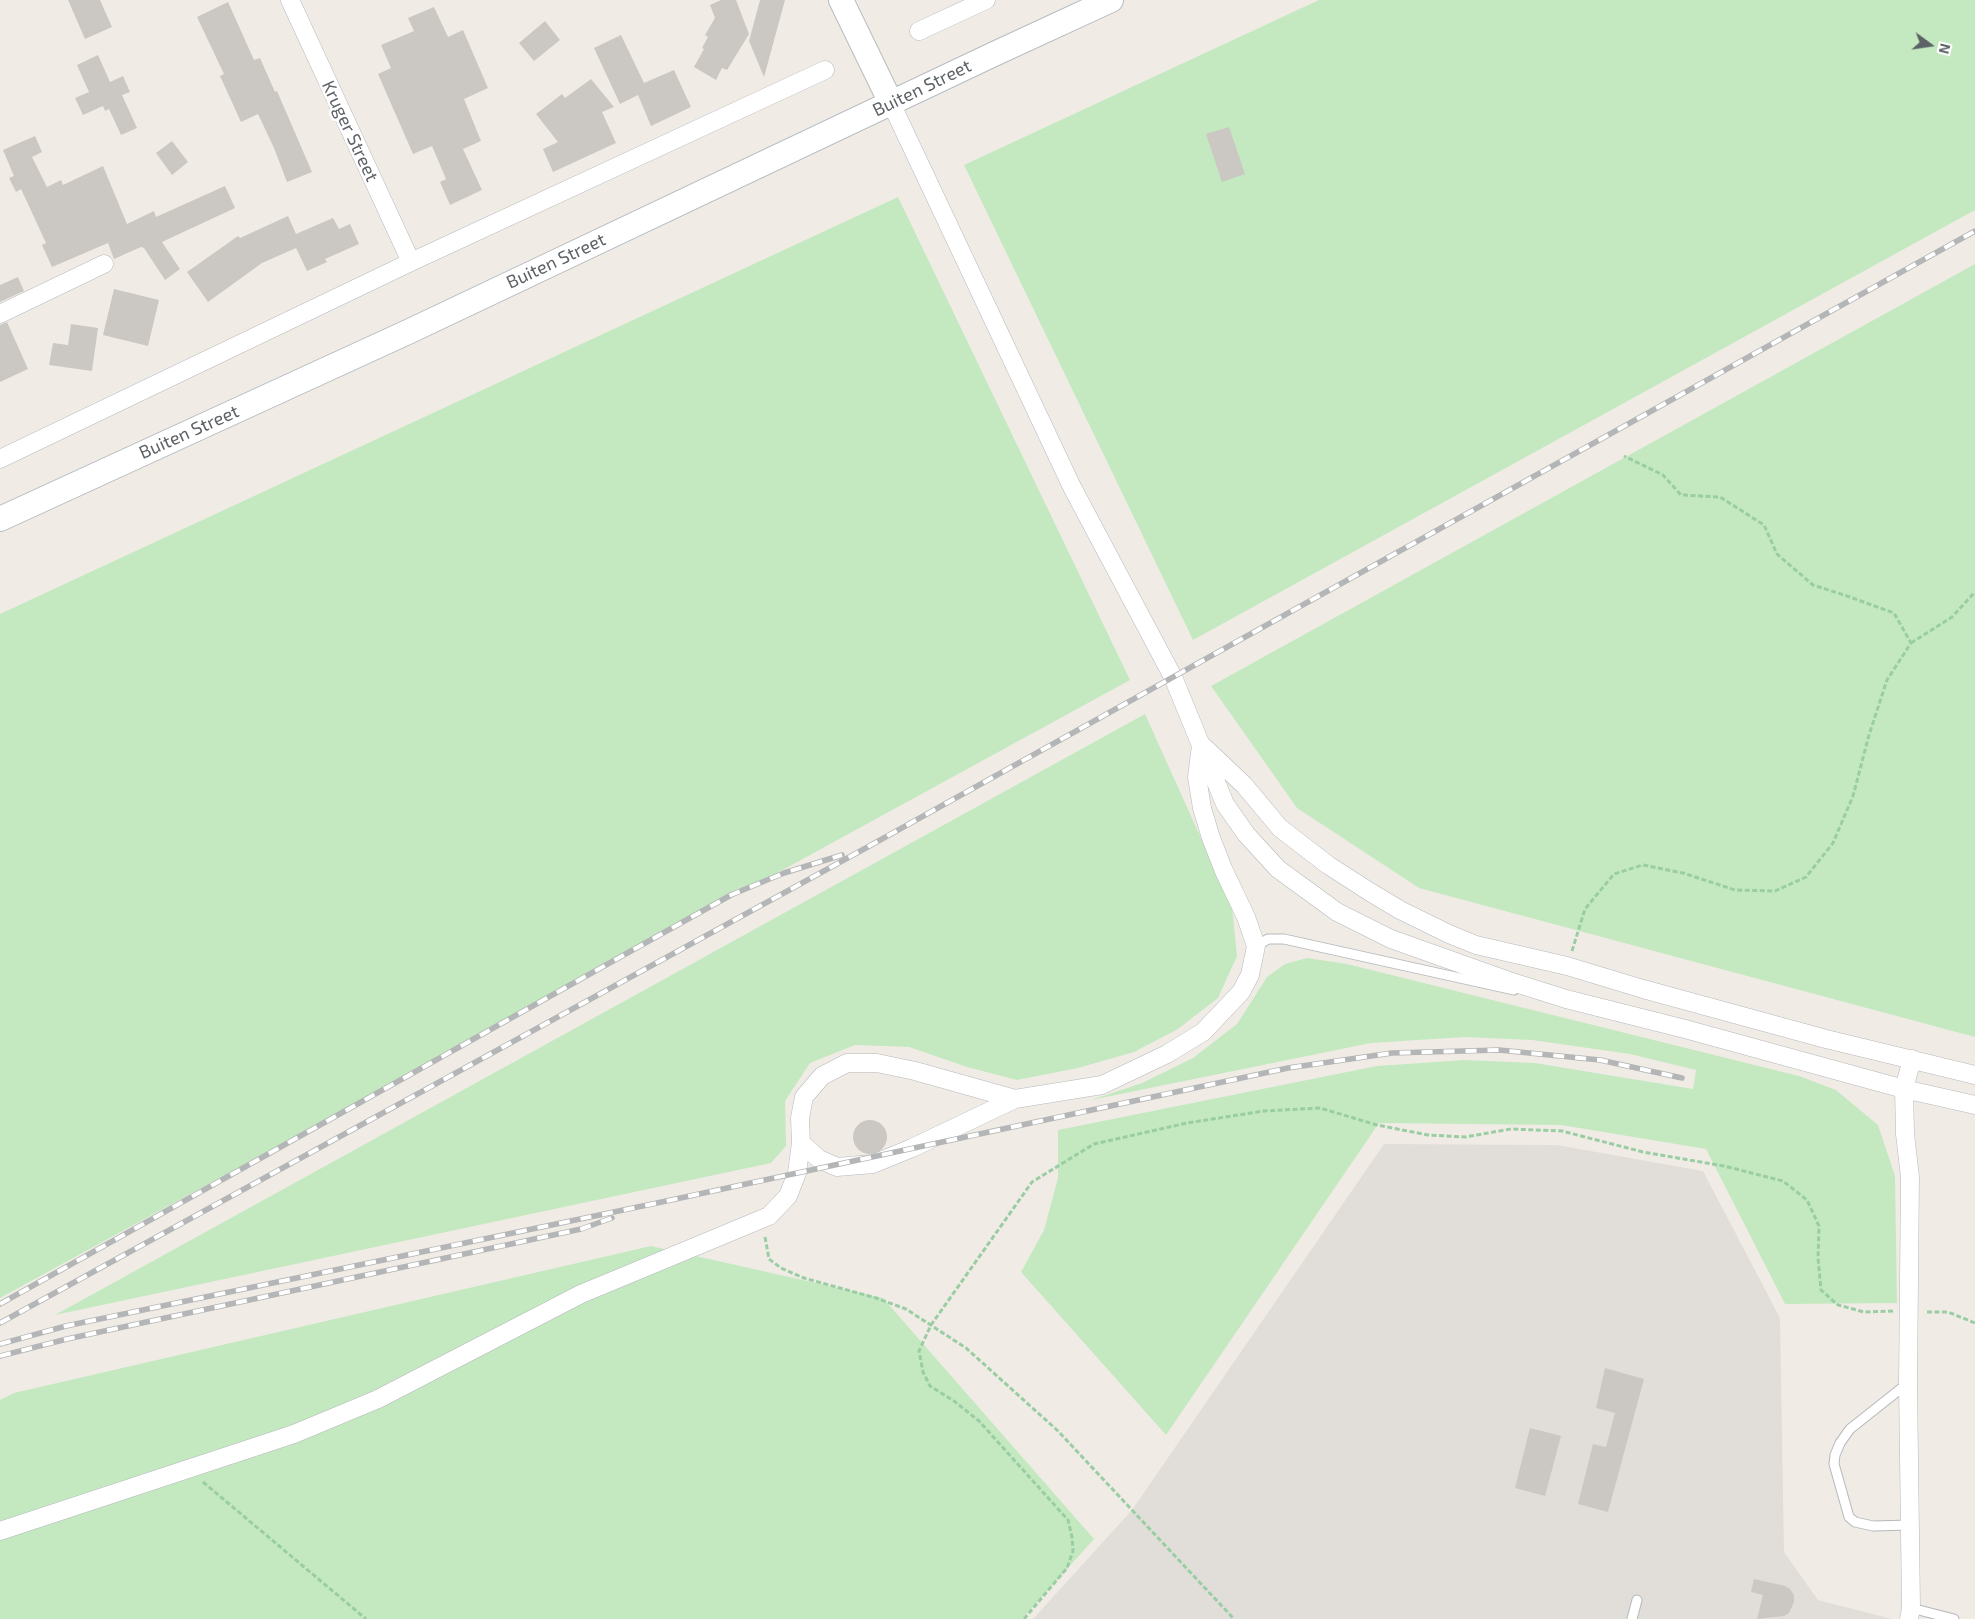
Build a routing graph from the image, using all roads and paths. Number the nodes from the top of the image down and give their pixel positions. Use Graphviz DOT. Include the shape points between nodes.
graph roads {
  1 [pos="290,0"];
  2 [pos="841,0"];
  3 [pos="986,0"];
  4 [pos="1111,0"];
  5 [pos="919,31"];
  6 [pos="825,70"];
  7 [pos="892,103"];
  8 [pos="411,262"];
  9 [pos="104,264"];
  10 [pos="0,314"];
  11 [pos="1624,456"];
  12 [pos="0,459"];
  13 [pos="0,519"];
  14 [pos="1975,592"];
  15 [pos="1911,643"];
  16 [pos="1202,744"];
  17 [pos="1256,946"];
  18 [pos="1567,966"];
  19 [pos="1685,1028"];
  20 [pos="1912,1059"];
  21 [pos="1975,1075"];
  22 [pos="1904,1089"];
  23 [pos="1015,1099"];
  24 [pos="1975,1105"];
  25 [pos="801,1143"];
  26 [pos="769,1216"];
  27 [pos="1910,1311"];
  28 [pos="1975,1323"];
  29 [pos="931,1325"];
  30 [pos="1908,1383"];
  31 [pos="187,1469"];
  32 [pos="1910,1525"];
  33 [pos="0,1531"];
  34 [pos="1637,1600"];
  35 [pos="1910,1613"];
  36 [pos="366,1619"];
  37 [pos="1024,1619"];
  38 [pos="1234,1619"];
  39 [pos="1632,1619"];
  40 [pos="1954,1619"];
  1 -- 8 [label="street, Kruger Street"];
  2 -- 7 [label="street"];
  3 -- 5 [label="street"];
  4 -- 7 [label="street, Buiten Street"];
  6 -- 8 [label="street"];
  7 -- 13 [label="street, Buiten Street" via="410,331"];
  7 -- 16 [label="street" via="1072,488 1173,677"];
  8 -- 12 [label="street"];
  9 -- 10 [label="street"];
  11 -- 15 [label="path" via="1662,475 1682,495 1720,497 1764,525 1777,554 1812,585 1894,613"];
  14 -- 15 [label="path" via="1952,617"];
  15 -- 18 [label="path" via="1887,680 1853,796 1834,843 1806,877 1775,891 1765,891 1735,890 1683,873 1643,865 1614,874 1585,909"];
  16 -- 17 [label="street" via="1197,777 1202,808 1211,838"];
  16 -- 18 [label="street" via="1244,785 1280,828 1370,892 1400,910 1476,944"];
  16 -- 19 [label="street" via="1225,804 1246,834 1278,869 1337,912 1391,939 1566,999"];
  17 -- 19 [label="lane" via="1268,939 1284,939"];
  17 -- 23 [label="street" via="1250,975 1241,992 1203,1032 1167,1054 1102,1085"];
  18 -- 20 [label="street" via="1826,1040"];
  19 -- 22 [label="street"];
  20 -- 21 [label="street"];
  20 -- 22 [label="street"];
  22 -- 24 [label="street"];
  22 -- 27 [label="street" via="1910,1176"];
  23 -- 25 [label="street" via="873,1164 837,1168 819,1159"];
  23 -- 25 [label="street" via="877,1063 847,1064 822,1076 804,1097 800,1118"];
  25 -- 26 [label="street" via="798,1173 788,1196"];
  26 -- 29 [label="path" via="765,1237 769,1259 781,1268 906,1309"];
  26 -- 31 [label="street" via="581,1294 378,1399 294,1434"];
  27 -- 28 [label="path" via="1948,1312"];
  27 -- 29 [label="path" via="1864,1312 1838,1306 1821,1290 1819,1226 1807,1200 1782,1181 1724,1166 1643,1152 1562,1131 1511,1129 1465,1137 1428,1135 1320,1108 1264,1111 1187,1123 1094,1144 1032,1182"];
  27 -- 30 [label="street"];
  29 -- 37 [label="path" via="919,1351 930,1386 979,1420 1068,1520 1073,1551 1067,1568"];
  29 -- 38 [label="path" via="966,1348 1058,1431"];
  30 -- 32 [label="street"];
  30 -- 32 [label="lane" via="1850,1429 1840,1443 1834,1464 1849,1517 1855,1522 1873,1526"];
  31 -- 33 [label="street"];
  31 -- 36 [label="path"];
  32 -- 35 [label="street"];
  34 -- 39 [label="lane"];
  35 -- 40 [label="lane"];
}
